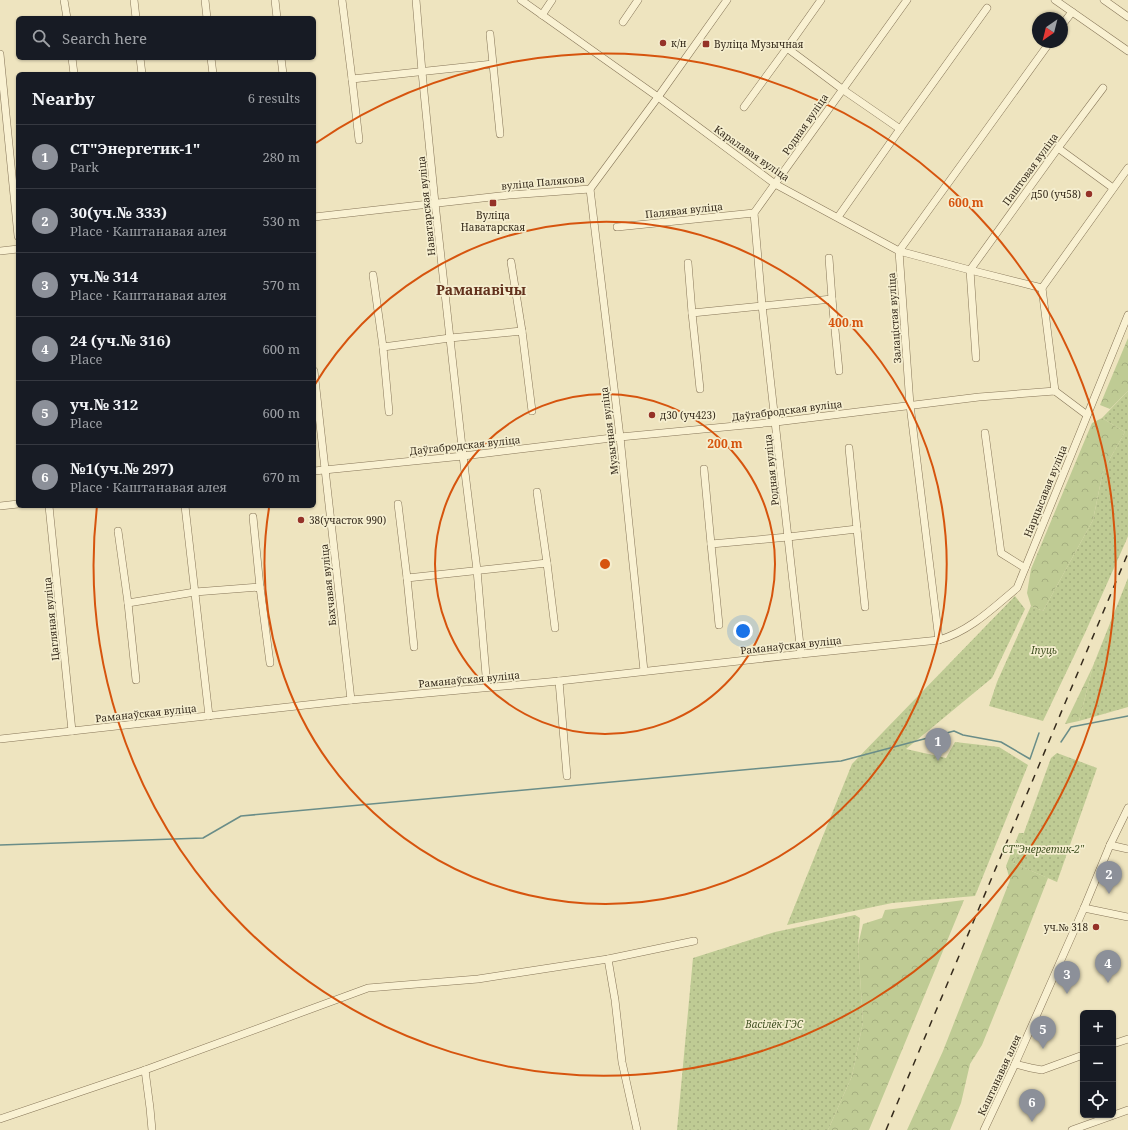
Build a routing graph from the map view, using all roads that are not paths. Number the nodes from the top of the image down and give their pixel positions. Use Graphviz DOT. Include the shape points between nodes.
graph roads {
  1 [pos="64,0"];
  2 [pos="134,0"];
  3 [pos="205,0"];
  4 [pos="275,0"];
  5 [pos="342,0"];
  6 [pos="416,0"];
  7 [pos="520,0"];
  8 [pos="552,0"];
  9 [pos="638,0"];
  10 [pos="727,0"];
  11 [pos="821,0"];
  12 [pos="907,0"];
  13 [pos="1054,0"];
  14 [pos="1104,0"];
  15 [pos="987,8"];
  16 [pos="1072,12"];
  17 [pos="542,15"];
  18 [pos="67,16"];
  19 [pos="136,16"];
  20 [pos="207,16"];
  21 [pos="277,16"];
  22 [pos="1068,17"];
  23 [pos="1128,17"];
  24 [pos="623,22"];
  25 [pos="490,34"];
  26 [pos="787,48"];
  27 [pos="1046,48"];
  28 [pos="1128,51"];
  29 [pos="0,54"];
  30 [pos="72,60"];
  31 [pos="140,60"];
  32 [pos="211,60"];
  33 [pos="281,60"];
  34 [pos="493,64"];
  35 [pos="74,72"];
  36 [pos="142,72"];
  37 [pos="213,72"];
  38 [pos="283,72"];
  39 [pos="422,72"];
  40 [pos="352,79"];
  41 [pos="1103,88"];
  42 [pos="842,89"];
  43 [pos="658,97"];
  44 [pos="744,107"];
  45 [pos="900,129"];
  46 [pos="500,134"];
  47 [pos="359,140"];
  48 [pos="1058,148"];
  49 [pos="1128,168"];
  50 [pos="775,184"];
  51 [pos="1113,188"];
  52 [pos="590,189"];
  53 [pos="435,204"];
  54 [pos="754,212"];
  55 [pos="16,216"];
  56 [pos="316,217"];
  57 [pos="838,217"];
  58 [pos="617,227"];
  59 [pos="16,249"];
  60 [pos="0,251"];
  61 [pos="899,251"];
  62 [pos="829,258"];
  63 [pos="510,262"];
  64 [pos="688,263"];
  65 [pos="970,270"];
  66 [pos="373,275"];
  67 [pos="1042,288"];
  68 [pos="832,299"];
  69 [pos="762,305"];
  70 [pos="692,313"];
  71 [pos="1128,315"];
  72 [pos="522,331"];
  73 [pos="450,338"];
  74 [pos="383,347"];
  75 [pos="976,358"];
  76 [pos="838,371"];
  77 [pos="316,389"];
  78 [pos="700,389"];
  79 [pos="1055,391"];
  80 [pos="910,405"];
  81 [pos="532,411"];
  82 [pos="389,412"];
  83 [pos="1087,415"];
  84 [pos="776,422"];
  85 [pos="985,433"];
  86 [pos="620,437"];
  87 [pos="849,448"];
  88 [pos="463,456"];
  89 [pos="704,469"];
  90 [pos="325,470"];
  91 [pos="316,471"];
  92 [pos="536,492"];
  93 [pos="16,504"];
  94 [pos="398,504"];
  95 [pos="0,506"];
  96 [pos="49,508"];
  97 [pos="185,508"];
  98 [pos="253,517"];
  99 [pos="858,529"];
  100 [pos="118,532"];
  101 [pos="788,537"];
  102 [pos="711,544"];
  103 [pos="547,563"];
  104 [pos="1025,568"];
  105 [pos="477,570"];
  106 [pos="408,578"];
  107 [pos="260,587"];
  108 [pos="195,592"];
  109 [pos="128,603"];
  110 [pos="865,607"];
  111 [pos="719,625"];
  112 [pos="555,628"];
  113 [pos="939,640"];
  114 [pos="414,647"];
  115 [pos="801,654"];
  116 [pos="270,663"];
  117 [pos="644,671"];
  118 [pos="136,680"];
  119 [pos="559,681"];
  120 [pos="487,687"];
  121 [pos="351,700"];
  122 [pos="208,716"];
  123 [pos="72,731"];
  124 [pos="0,739"];
  125 [pos="567,776"];
  126 [pos="1128,808"];
  127 [pos="1110,845"];
  128 [pos="1128,850"];
  129 [pos="1084,908"];
  130 [pos="1128,917"];
  131 [pos="694,941"];
  132 [pos="608,959"];
  133 [pos="1128,1038"];
  134 [pos="1116,1043"];
  135 [pos="1080,1056"];
  136 [pos="1015,1064"];
  137 [pos="145,1070"];
  138 [pos="1128,1110"];
  139 [pos="0,1119"];
  140 [pos="152,1130"];
  141 [pos="637,1130"];
  142 [pos="984,1130"];
  143 [pos="1072,1130"];
  1 -- 18 [label="street"];
  2 -- 19 [label="street"];
  3 -- 20 [label="street"];
  4 -- 21 [label="street"];
  5 -- 40 [label="street"];
  6 -- 39 [label="street, Наватарская вуліца"];
  7 -- 17 [label="street, Каралавая вуліца"];
  8 -- 17 [label="street"];
  9 -- 24 [label="street"];
  10 -- 43 [label="street, вуліца Палякова"];
  11 -- 26 [label="street"];
  12 -- 42 [label="street, Родная вуліца"];
  13 -- 16 [label="street"];
  14 -- 23 [label="street"];
  15 -- 45 [label="street"];
  16 -- 22 [label="street"];
  16 -- 28 [label="street"];
  17 -- 43 [label="street, Каралавая вуліца"];
  25 -- 34 [label="street"];
  26 -- 42 [label="street, Родная вуліца"];
  26 -- 44 [label="street"];
  27 -- 61 [label="street"];
  29 -- 55 [label="street"];
  30 -- 35 [label="street"];
  31 -- 36 [label="street"];
  32 -- 37 [label="street"];
  33 -- 38 [label="street"];
  34 -- 39 [label="street"];
  34 -- 46 [label="street"];
  39 -- 40 [label="street"];
  39 -- 53 [label="street, Наватарская вуліца"];
  40 -- 47 [label="street"];
  41 -- 48 [label="street, Паштовая вуліца"];
  42 -- 45 [label="street, Родная вуліца"];
  42 -- 50 [label="street, Родная вуліца"];
  43 -- 50 [label="street, Каралавая вуліца"];
  43 -- 52 [label="street, вуліца Палякова"];
  45 -- 57 [label="street"];
  48 -- 51 [label="street"];
  48 -- 65 [label="street, Паштовая вуліца"];
  49 -- 51 [label="street"];
  50 -- 54 [label="street, Родная вуліца"];
  50 -- 57 [label="street, Каралавая вуліца"];
  51 -- 67 [label="street"];
  52 -- 53 [label="street, вуліца Палякова"];
  52 -- 86 [label="street, Музычная вуліца"];
  53 -- 56 [label="street, вуліца Палякова"];
  53 -- 73 [label="street, Наватарская вуліца"];
  54 -- 58 [label="street, Палявая вуліца"];
  54 -- 69 [label="street, Родная вуліца"];
  57 -- 61 [label="street, Каралавая вуліца"];
  59 -- 60 [label="street"];
  61 -- 65 [label="street, Каралавая вуліца"];
  61 -- 80 [label="street, Залацістая вуліца"];
  62 -- 68 [label="street"];
  63 -- 72 [label="street"];
  64 -- 70 [label="street"];
  65 -- 67 [label="street, Каралавая вуліца"];
  65 -- 75 [label="street"];
  66 -- 74 [label="street"];
  67 -- 79 [label="street"];
  68 -- 69 [label="street"];
  68 -- 76 [label="street"];
  69 -- 70 [label="street"];
  69 -- 84 [label="street, Родная вуліца"];
  70 -- 78 [label="street"];
  71 -- 83 [label="street, Нарцысавая вуліца"];
  72 -- 73 [label="street"];
  72 -- 81 [label="street"];
  73 -- 74 [label="street"];
  73 -- 88 [label="street, Наватарская вуліца"];
  74 -- 82 [label="street"];
  77 -- 90 [label="street, Бахчавая вуліца"];
  79 -- 80 [label="street, Даўгабродская вуліца" via="979,396"];
  79 -- 83 [label="street"];
  80 -- 84 [label="street, Даўгабродская вуліца"];
  80 -- 113 [label="street, Залацістая вуліца"];
  83 -- 104 [label="street, Нарцысавая вуліца"];
  84 -- 86 [label="street, Даўгабродская вуліца"];
  84 -- 101 [label="street, Родная вуліца"];
  85 -- 104 [label="street" via="1001,553"];
  86 -- 88 [label="street, Даўгабродская вуліца"];
  86 -- 117 [label="street, Музычная вуліца"];
  87 -- 99 [label="street"];
  88 -- 90 [label="street, Даўгабродская вуліца"];
  88 -- 105 [label="street, Наватарская вуліца"];
  89 -- 102 [label="street"];
  90 -- 91 [label="street, Даўгабродская вуліца"];
  90 -- 121 [label="street, Бахчавая вуліца"];
  92 -- 103 [label="street"];
  93 -- 95 [label="street"];
  94 -- 106 [label="street"];
  96 -- 123 [label="street, Цагляная вуліца"];
  97 -- 108 [label="street"];
  98 -- 107 [label="street"];
  99 -- 101 [label="street"];
  99 -- 110 [label="street"];
  100 -- 109 [label="street"];
  101 -- 102 [label="street"];
  101 -- 115 [label="street, Родная вуліца"];
  102 -- 111 [label="street"];
  103 -- 105 [label="street"];
  103 -- 112 [label="street"];
  104 -- 113 [label="street, Нарцысавая вуліца" via="1017,588 982,618 952,636"];
  105 -- 106 [label="street"];
  105 -- 120 [label="street, Наватарская вуліца"];
  106 -- 114 [label="street"];
  107 -- 108 [label="street"];
  107 -- 116 [label="street"];
  108 -- 109 [label="street"];
  108 -- 122 [label="street"];
  109 -- 118 [label="street"];
  113 -- 115 [label="street, Раманаўская вуліца"];
  115 -- 117 [label="street, Раманаўская вуліца"];
  117 -- 119 [label="street, Раманаўская вуліца"];
  119 -- 120 [label="street, Раманаўская вуліца"];
  119 -- 125 [label="street"];
  120 -- 121 [label="street, Раманаўская вуліца"];
  121 -- 122 [label="street, Раманаўская вуліца"];
  122 -- 123 [label="street, Раманаўская вуліца"];
  123 -- 124 [label="street, Раманаўская вуліца"];
  126 -- 127 [label="street, Каштанавая алея"];
  127 -- 128 [label="street"];
  127 -- 129 [label="street, Каштанавая алея"];
  129 -- 130 [label="street"];
  129 -- 136 [label="street, Каштанавая алея"];
  131 -- 132 [label="street"];
  132 -- 137 [label="street" via="478,979 368,988"];
  132 -- 141 [label="street" via="616,1000 622,1062"];
  133 -- 134 [label="street"];
  135 -- 136 [label="street" via="1042,1070"];
  136 -- 142 [label="street, Каштанавая алея"];
  137 -- 139 [label="street"];
  137 -- 140 [label="street"];
  138 -- 143 [label="street"];
}
